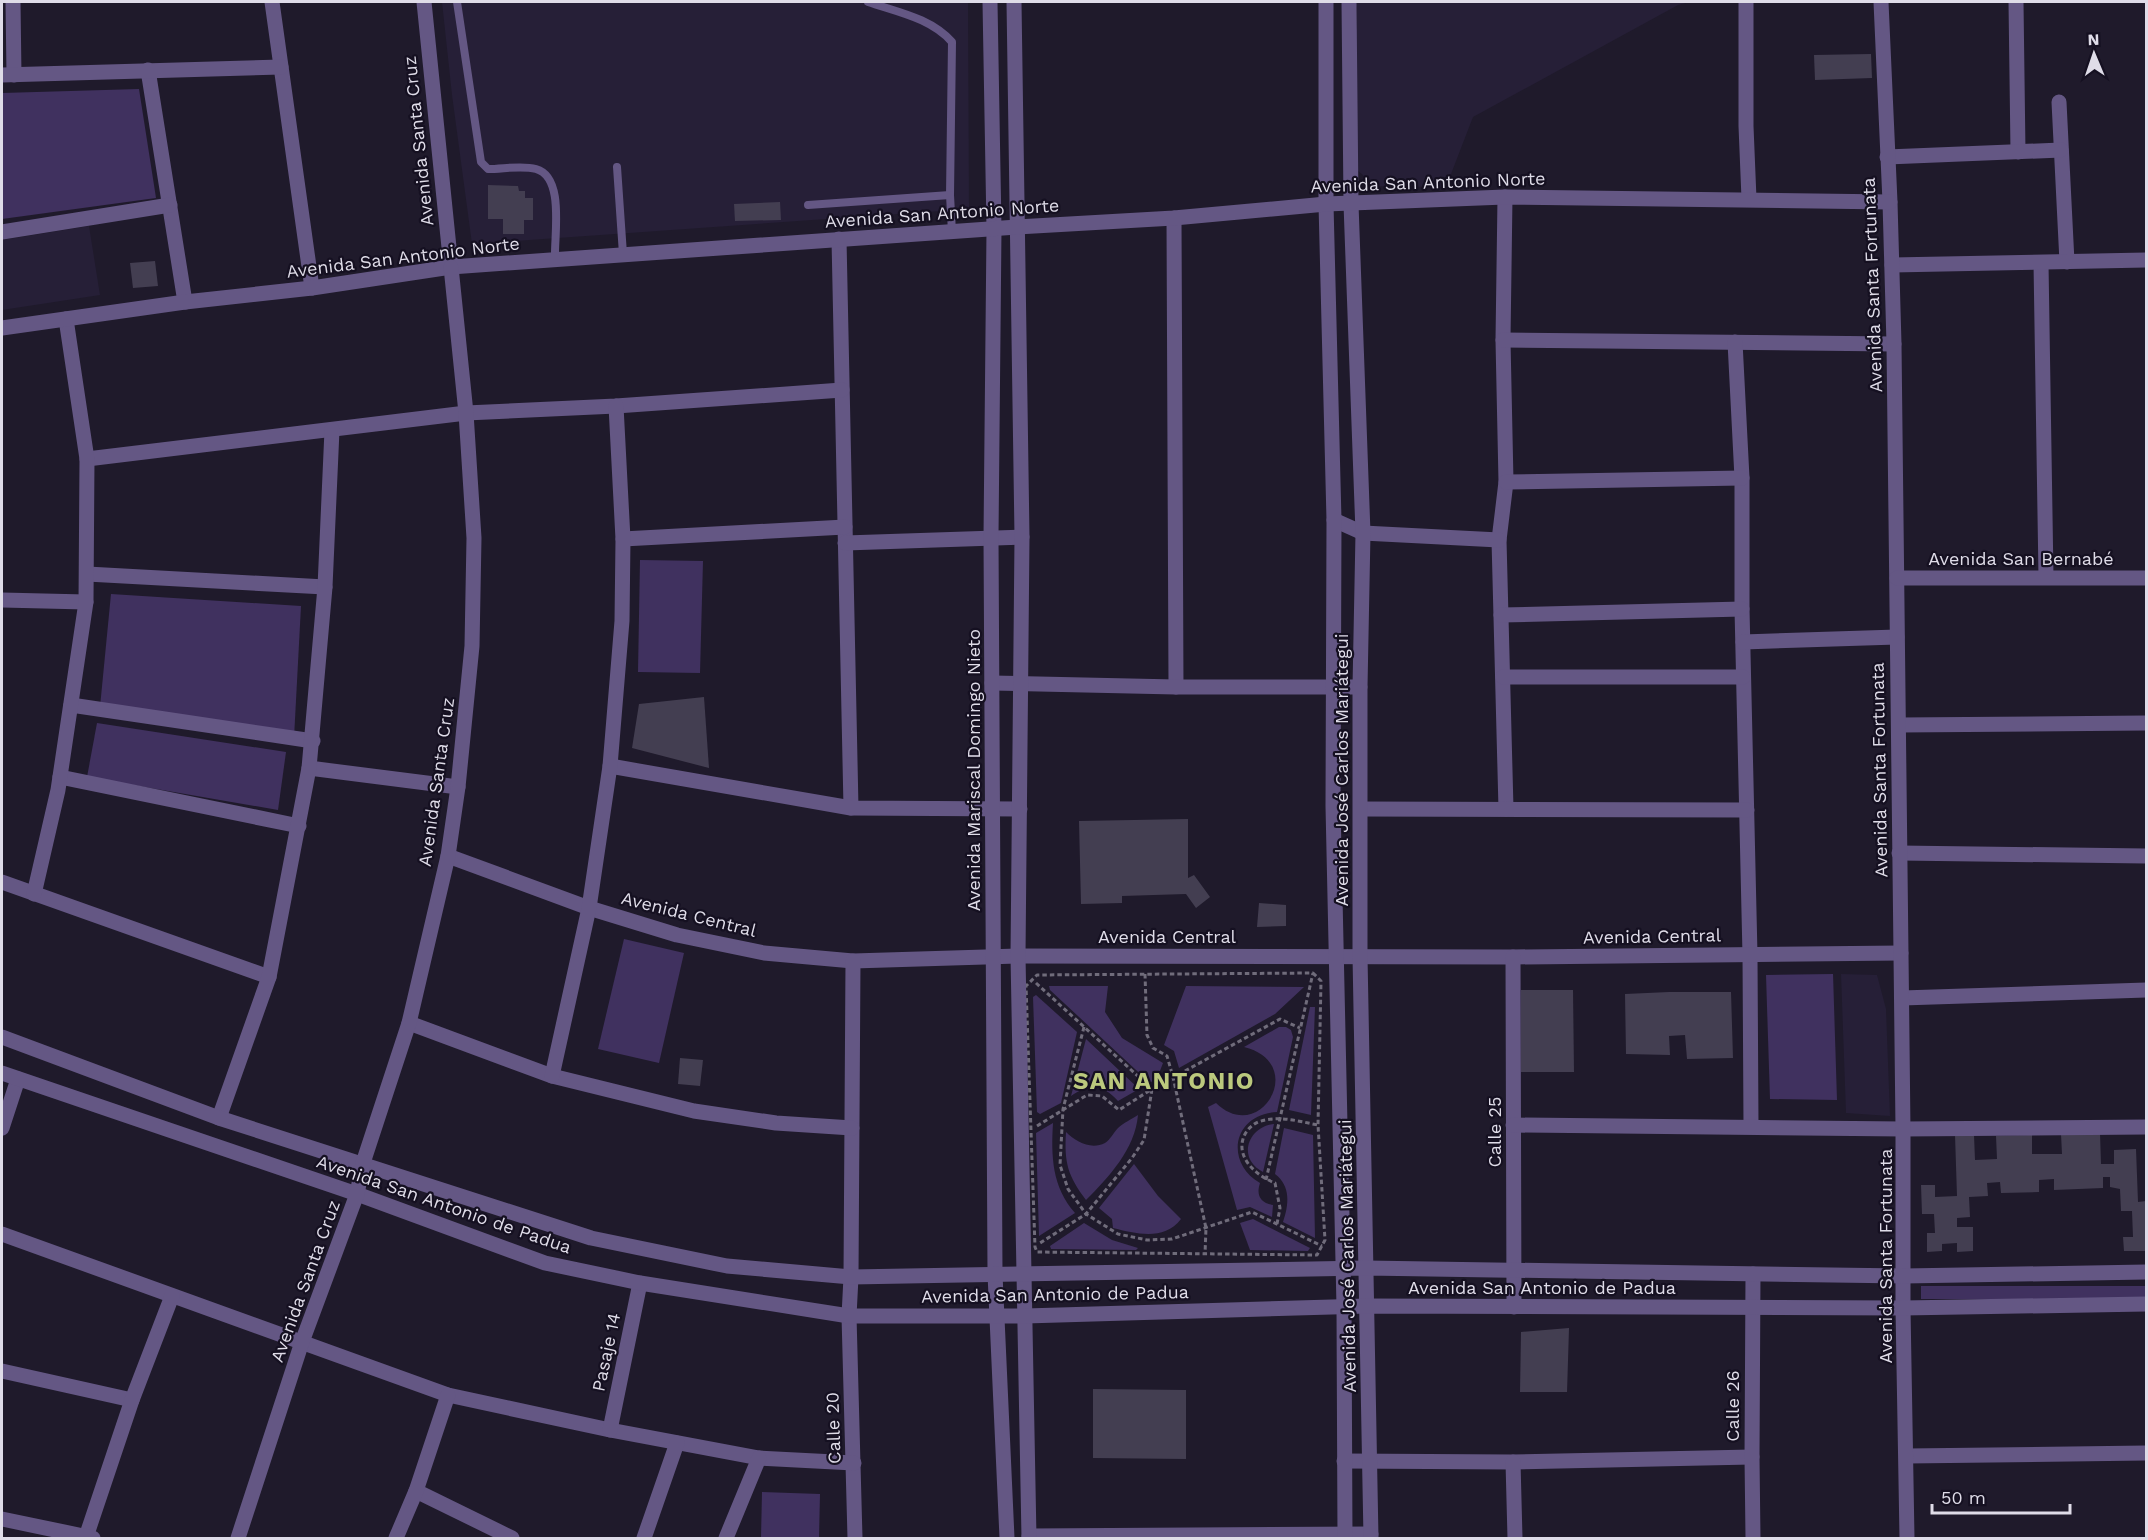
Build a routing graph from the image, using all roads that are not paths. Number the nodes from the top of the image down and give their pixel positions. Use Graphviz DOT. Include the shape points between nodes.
graph roads {
  1 [pos="13,2"];
  2 [pos="272,2"];
  3 [pos="424,2"];
  4 [pos="457,2"];
  5 [pos="868,2"];
  6 [pos="990,2"];
  7 [pos="1014,2"];
  8 [pos="1326,2"];
  9 [pos="1349,2"];
  10 [pos="1746,2"];
  11 [pos="1881,2"];
  12 [pos="2016,2"];
  13 [pos="281,67"];
  14 [pos="148,70"];
  15 [pos="8,75"];
  16 [pos="2059,102"];
  17 [pos="2061,150"];
  18 [pos="2018,152"];
  19 [pos="1887,157"];
  20 [pos="617,167"];
  21 [pos="950,195"];
  22 [pos="1505,197"];
  23 [pos="1749,199"];
  24 [pos="1890,202"];
  25 [pos="1326,204"];
  26 [pos="1351,204"];
  27 [pos="170,205"];
  28 [pos="808,205"];
  29 [pos="1174,218"];
  30 [pos="1017,227"];
  31 [pos="994,229"];
  32 [pos="2,232"];
  33 [pos="952,232"];
  34 [pos="839,239"];
  35 [pos="623,254"];
  36 [pos="555,259"];
  37 [pos="2146,260"];
  38 [pos="2067,262"];
  39 [pos="2041,263"];
  40 [pos="1892,265"];
  41 [pos="451,267"];
  42 [pos="312,288"];
  43 [pos="185,302"];
  44 [pos="66,319"];
  45 [pos="2,328"];
  46 [pos="1503,340"];
  47 [pos="1735,342"];
  48 [pos="1894,344"];
  49 [pos="842,390"];
  50 [pos="616,406"];
  51 [pos="466,413"];
  52 [pos="332,430"];
  53 [pos="87,459"];
  54 [pos="1742,478"];
  55 [pos="1506,482"];
  56 [pos="1334,520"];
  57 [pos="845,527"];
  58 [pos="1363,533"];
  59 [pos="991,537"];
  60 [pos="1023,537"];
  61 [pos="623,539"];
  62 [pos="1499,540"];
  63 [pos="845,543"];
  64 [pos="87,574"];
  65 [pos="2046,577"];
  66 [pos="1897,578"];
  67 [pos="2146,578"];
  68 [pos="325,587"];
  69 [pos="2,600"];
  70 [pos="86,602"];
  71 [pos="1742,609"];
  72 [pos="1501,615"];
  73 [pos="1897,637"];
  74 [pos="1743,642"];
  75 [pos="1503,677"];
  76 [pos="1743,677"];
  77 [pos="992,683"];
  78 [pos="1020,683"];
  79 [pos="1333,686"];
  80 [pos="1176,687"];
  81 [pos="1360,687"];
  82 [pos="71,705"];
  83 [pos="2146,723"];
  84 [pos="1899,725"];
  85 [pos="313,741"];
  86 [pos="992,744"];
  87 [pos="1020,745"];
  88 [pos="610,766"];
  89 [pos="309,768"];
  90 [pos="60,777"];
  91 [pos="458,787"];
  92 [pos="851,808"];
  93 [pos="1506,808"];
  94 [pos="1020,809"];
  95 [pos="1361,809"];
  96 [pos="993,810"];
  97 [pos="1747,810"];
  98 [pos="299,826"];
  99 [pos="1899,853"];
  100 [pos="448,856"];
  101 [pos="2146,856"];
  102 [pos="2,882"];
  103 [pos="34,894"];
  104 [pos="589,908"];
  105 [pos="1901,953"];
  106 [pos="1750,955"];
  107 [pos="1018,956"];
  108 [pos="1337,956"];
  109 [pos="1360,956"];
  110 [pos="992,957"];
  111 [pos="1513,957"];
  112 [pos="853,961"];
  113 [pos="269,977"];
  114 [pos="2146,990"];
  115 [pos="1902,998"];
  116 [pos="409,1023"];
  117 [pos="2,1037"];
  118 [pos="2,1073"];
  119 [pos="552,1076"];
  120 [pos="18,1079"];
  121 [pos="219,1118"];
  122 [pos="1513,1125"];
  123 [pos="1751,1126"];
  124 [pos="2146,1127"];
  125 [pos="2,1128"];
  126 [pos="852,1128"];
  127 [pos="1904,1129"];
  128 [pos="363,1163"];
  129 [pos="357,1194"];
  130 [pos="2,1234"];
  131 [pos="1366,1268"];
  132 [pos="1343,1269"];
  133 [pos="1513,1272"];
  134 [pos="2146,1272"];
  135 [pos="995,1274"];
  136 [pos="1023,1274"];
  137 [pos="1754,1274"];
  138 [pos="1904,1276"];
  139 [pos="851,1277"];
  140 [pos="640,1282"];
  141 [pos="172,1296"];
  142 [pos="2146,1304"];
  143 [pos="1368,1305"];
  144 [pos="1514,1306"];
  145 [pos="1344,1307"];
  146 [pos="1752,1307"];
  147 [pos="1903,1308"];
  148 [pos="849,1316"];
  149 [pos="997,1316"];
  150 [pos="1025,1316"];
  151 [pos="302,1342"];
  152 [pos="2,1371"];
  153 [pos="448,1395"];
  154 [pos="132,1400"];
  155 [pos="610,1430"];
  156 [pos="677,1443"];
  157 [pos="2146,1453"];
  158 [pos="1907,1456"];
  159 [pos="1752,1457"];
  160 [pos="759,1458"];
  161 [pos="1371,1460"];
  162 [pos="1344,1461"];
  163 [pos="1513,1462"];
  164 [pos="854,1463"];
  165 [pos="416,1491"];
  166 [pos="2,1519"];
  167 [pos="1181,1536"];
  168 [pos="1371,1536"];
  169 [pos="1029,1537"];
  170 [pos="1345,1537"];
  171 [pos="89,1538"];
  172 [pos="238,1539"];
  173 [pos="396,1539"];
  174 [pos="512,1539"];
  175 [pos="644,1539"];
  176 [pos="726,1539"];
  177 [pos="855,1539"];
  178 [pos="1007,1539"];
  179 [pos="1515,1539"];
  180 [pos="1753,1539"];
  181 [pos="1907,1539"];
  1 -- 15 [label="street"];
  2 -- 13 [label="street"];
  3 -- 41 [label="street, Avenida Santa Cruz"];
  4 -- 36 [label="lane" via="481,162 488,169 535,168 546,174 555,195"];
  5 -- 21 [label="lane" via="931,24 952,42"];
  6 -- 31 [label="street, Avenida Mariscal Domingo Nieto"];
  7 -- 30 [label="street"];
  8 -- 25 [label="street, Avenida José Carlos Mariátegui"];
  9 -- 26 [label="street, Avenida José Carlos Mariátegui"];
  10 -- 23 [label="street"];
  11 -- 19 [label="street, Avenida Santa Fortunata"];
  12 -- 18 [label="street"];
  13 -- 14 [label="street"];
  13 -- 42 [label="street"];
  14 -- 15 [label="street"];
  14 -- 27 [label="street"];
  16 -- 17 [label="street"];
  17 -- 18 [label="street"];
  17 -- 38 [label="street"];
  18 -- 19 [label="street"];
  19 -- 24 [label="street, Avenida Santa Fortunata"];
  20 -- 35 [label="lane"];
  21 -- 28 [label="lane"];
  21 -- 33 [label="lane"];
  22 -- 23 [label="street, Avenida San Antonio Norte"];
  22 -- 26 [label="street, Avenida San Antonio Norte"];
  22 -- 46 [label="street"];
  23 -- 24 [label="street, Avenida San Antonio Norte"];
  24 -- 40 [label="street, Avenida Santa Fortunata"];
  25 -- 26 [label="street, Avenida San Antonio Norte"];
  25 -- 29 [label="street, Avenida San Antonio Norte"];
  25 -- 56 [label="street, Avenida José Carlos Mariátegui"];
  26 -- 58 [label="street, Avenida José Carlos Mariátegui"];
  27 -- 32 [label="street"];
  27 -- 43 [label="street"];
  29 -- 30 [label="street, Avenida San Antonio Norte"];
  29 -- 80 [label="street"];
  30 -- 31 [label="street, Avenida San Antonio Norte"];
  30 -- 60 [label="street"];
  31 -- 33 [label="street, Avenida San Antonio Norte"];
  31 -- 59 [label="street, Avenida Mariscal Domingo Nieto"];
  33 -- 34 [label="street, Avenida San Antonio Norte"];
  34 -- 35 [label="street, Avenida San Antonio Norte"];
  34 -- 49 [label="street"];
  35 -- 36 [label="street, Avenida San Antonio Norte"];
  36 -- 41 [label="street, Avenida San Antonio Norte"];
  37 -- 38 [label="street"];
  38 -- 39 [label="street"];
  39 -- 40 [label="street"];
  39 -- 65 [label="street"];
  40 -- 48 [label="street, Avenida Santa Fortunata"];
  41 -- 42 [label="street, Avenida San Antonio Norte"];
  41 -- 51 [label="street, Avenida Santa Cruz"];
  42 -- 43 [label="street, Avenida San Antonio Norte"];
  43 -- 44 [label="street, Avenida San Antonio Norte"];
  44 -- 45 [label="street, Avenida San Antonio Norte"];
  44 -- 53 [label="street"];
  46 -- 47 [label="street"];
  46 -- 55 [label="street"];
  47 -- 48 [label="street"];
  47 -- 54 [label="street"];
  48 -- 66 [label="street, Avenida Santa Fortunata"];
  49 -- 50 [label="street"];
  49 -- 57 [label="street"];
  50 -- 51 [label="street"];
  50 -- 61 [label="street"];
  51 -- 52 [label="street"];
  51 -- 91 [label="street, Avenida Santa Cruz" via="474,538 472,634"];
  52 -- 53 [label="street"];
  52 -- 68 [label="street"];
  53 -- 64 [label="street"];
  54 -- 55 [label="street"];
  54 -- 71 [label="street"];
  55 -- 62 [label="street"];
  56 -- 58 [label="street"];
  56 -- 79 [label="street, Avenida José Carlos Mariátegui"];
  57 -- 61 [label="street"];
  57 -- 63 [label="street"];
  58 -- 62 [label="street"];
  58 -- 81 [label="street, Avenida José Carlos Mariátegui"];
  59 -- 60 [label="street"];
  59 -- 63 [label="street"];
  59 -- 77 [label="street, Avenida Mariscal Domingo Nieto"];
  60 -- 78 [label="street"];
  61 -- 88 [label="street" via="622,621"];
  62 -- 72 [label="street"];
  63 -- 92 [label="street"];
  64 -- 68 [label="street"];
  64 -- 70 [label="street"];
  65 -- 66 [label="street, Avenida San Bernabé"];
  65 -- 67 [label="street, Avenida San Bernabé"];
  66 -- 73 [label="street, Avenida Santa Fortunata"];
  68 -- 85 [label="street"];
  69 -- 70 [label="street"];
  70 -- 82 [label="street"];
  71 -- 72 [label="street"];
  71 -- 74 [label="street"];
  72 -- 75 [label="street"];
  73 -- 74 [label="street"];
  73 -- 84 [label="street, Avenida Santa Fortunata"];
  74 -- 76 [label="street"];
  75 -- 76 [label="street"];
  75 -- 93 [label="street"];
  76 -- 97 [label="street"];
  77 -- 78 [label="street"];
  77 -- 86 [label="street, Avenida Mariscal Domingo Nieto"];
  78 -- 80 [label="street"];
  78 -- 87 [label="street"];
  79 -- 80 [label="street"];
  79 -- 81 [label="street"];
  79 -- 108 [label="street, Avenida José Carlos Mariátegui"];
  81 -- 95 [label="street, Avenida José Carlos Mariátegui"];
  82 -- 85 [label="street"];
  82 -- 90 [label="street"];
  83 -- 84 [label="street"];
  84 -- 99 [label="street, Avenida Santa Fortunata"];
  85 -- 89 [label="street"];
  86 -- 87 [label="street"];
  86 -- 96 [label="street, Avenida Mariscal Domingo Nieto"];
  87 -- 94 [label="street"];
  88 -- 92 [label="street"];
  88 -- 104 [label="street"];
  89 -- 91 [label="street"];
  89 -- 98 [label="street"];
  90 -- 98 [label="street"];
  90 -- 103 [label="street"];
  91 -- 100 [label="street, Avenida Santa Cruz"];
  92 -- 96 [label="street"];
  93 -- 95 [label="street"];
  93 -- 97 [label="street"];
  94 -- 96 [label="street"];
  94 -- 107 [label="street"];
  95 -- 109 [label="street, Avenida José Carlos Mariátegui"];
  96 -- 110 [label="street, Avenida Mariscal Domingo Nieto"];
  97 -- 106 [label="street"];
  98 -- 113 [label="street"];
  99 -- 101 [label="street"];
  99 -- 105 [label="street, Avenida Santa Fortunata"];
  100 -- 104 [label="street, Avenida Central"];
  100 -- 116 [label="street, Avenida Santa Cruz"];
  102 -- 103 [label="street"];
  103 -- 113 [label="street"];
  104 -- 112 [label="street, Avenida Central" via="677,935 764,953"];
  104 -- 119 [label="street"];
  105 -- 106 [label="street, Avenida Central"];
  105 -- 115 [label="street, Avenida Santa Fortunata"];
  106 -- 111 [label="street, Avenida Central"];
  106 -- 123 [label="street"];
  107 -- 108 [label="street, Avenida Central"];
  107 -- 110 [label="street, Avenida Central"];
  107 -- 136 [label="street"];
  108 -- 109 [label="street, Avenida Central"];
  108 -- 132 [label="street, Avenida José Carlos Mariátegui"];
  109 -- 111 [label="street, Avenida Central"];
  109 -- 131 [label="street, Avenida José Carlos Mariátegui"];
  110 -- 112 [label="street, Avenida Central"];
  110 -- 135 [label="street, Avenida Mariscal Domingo Nieto"];
  111 -- 122 [label="street, Calle 25"];
  112 -- 126 [label="street, Calle 20"];
  113 -- 121 [label="street"];
  114 -- 115 [label="street"];
  115 -- 127 [label="street, Avenida Santa Fortunata"];
  116 -- 119 [label="street"];
  116 -- 128 [label="street, Avenida Santa Cruz"];
  117 -- 121 [label="street, Avenida San Antonio de Padua"];
  118 -- 120 [label="street, Avenida San Antonio de Padua"];
  119 -- 126 [label="street" via="694,1111 776,1123"];
  120 -- 125 [label="street"];
  120 -- 129 [label="street, Avenida San Antonio de Padua"];
  121 -- 128 [label="street, Avenida San Antonio de Padua"];
  122 -- 123 [label="street"];
  122 -- 133 [label="street, Calle 25"];
  123 -- 127 [label="street"];
  124 -- 127 [label="street"];
  126 -- 139 [label="street, Calle 20"];
  127 -- 138 [label="street, Avenida Santa Fortunata"];
  128 -- 129 [label="street, Avenida Santa Cruz"];
  128 -- 139 [label="street, Avenida San Antonio de Padua" via="591,1238 728,1266"];
  129 -- 140 [label="street, Avenida San Antonio de Padua" via="545,1263"];
  129 -- 151 [label="street, Avenida Santa Cruz"];
  130 -- 141 [label="street"];
  131 -- 132 [label="street, Avenida San Antonio de Padua"];
  131 -- 133 [label="street, Avenida San Antonio de Padua"];
  131 -- 143 [label="street, Avenida José Carlos Mariátegui"];
  132 -- 136 [label="street, Avenida San Antonio de Padua"];
  132 -- 145 [label="street, Avenida José Carlos Mariátegui"];
  133 -- 137 [label="street, Avenida San Antonio de Padua"];
  133 -- 144 [label="street, Calle 25"];
  134 -- 138 [label="street, Avenida San Antonio de Padua"];
  135 -- 136 [label="street, Avenida San Antonio de Padua"];
  135 -- 139 [label="street, Avenida San Antonio de Padua"];
  135 -- 149 [label="street, Avenida Mariscal Domingo Nieto"];
  136 -- 150 [label="street"];
  137 -- 138 [label="street, Avenida San Antonio de Padua"];
  137 -- 146 [label="street, Calle 26"];
  138 -- 147 [label="street, Avenida Santa Fortunata"];
  139 -- 148 [label="street, Calle 20"];
  140 -- 148 [label="street, Avenida San Antonio de Padua"];
  140 -- 155 [label="street, Pasaje 14"];
  141 -- 151 [label="street"];
  141 -- 154 [label="street"];
  142 -- 147 [label="street, Avenida San Antonio de Padua"];
  143 -- 144 [label="street, Avenida San Antonio de Padua"];
  143 -- 145 [label="street, Avenida San Antonio de Padua"];
  143 -- 161 [label="street, Avenida José Carlos Mariátegui"];
  144 -- 146 [label="street, Avenida San Antonio de Padua"];
  145 -- 150 [label="street, Avenida San Antonio de Padua"];
  145 -- 162 [label="street, Avenida José Carlos Mariátegui"];
  146 -- 147 [label="street, Avenida San Antonio de Padua"];
  146 -- 159 [label="street, Calle 26"];
  147 -- 158 [label="street, Avenida Santa Fortunata"];
  148 -- 149 [label="street, Avenida San Antonio de Padua"];
  148 -- 164 [label="street, Calle 20"];
  149 -- 150 [label="street, Avenida San Antonio de Padua"];
  149 -- 178 [label="street, Avenida Mariscal Domingo Nieto"];
  150 -- 169 [label="street"];
  151 -- 153 [label="street"];
  151 -- 172 [label="street, Avenida Santa Cruz"];
  152 -- 154 [label="street"];
  153 -- 155 [label="street"];
  153 -- 165 [label="street"];
  154 -- 171 [label="street"];
  155 -- 156 [label="street"];
  156 -- 160 [label="street"];
  156 -- 175 [label="street"];
  157 -- 158 [label="street"];
  158 -- 181 [label="street, Avenida Santa Fortunata"];
  159 -- 163 [label="street"];
  159 -- 180 [label="street, Calle 26"];
  160 -- 164 [label="street"];
  160 -- 176 [label="street"];
  161 -- 162 [label="street"];
  161 -- 163 [label="street"];
  161 -- 168 [label="street, Avenida José Carlos Mariátegui"];
  162 -- 170 [label="street, Avenida José Carlos Mariátegui"];
  163 -- 179 [label="street"];
  164 -- 177 [label="street, Calle 20"];
  165 -- 173 [label="street"];
  165 -- 174 [label="street"];
  166 -- 171 [label="street"];
  167 -- 169 [label="street"];
  167 -- 170 [label="street"];
  168 -- 170 [label="street"];
}
